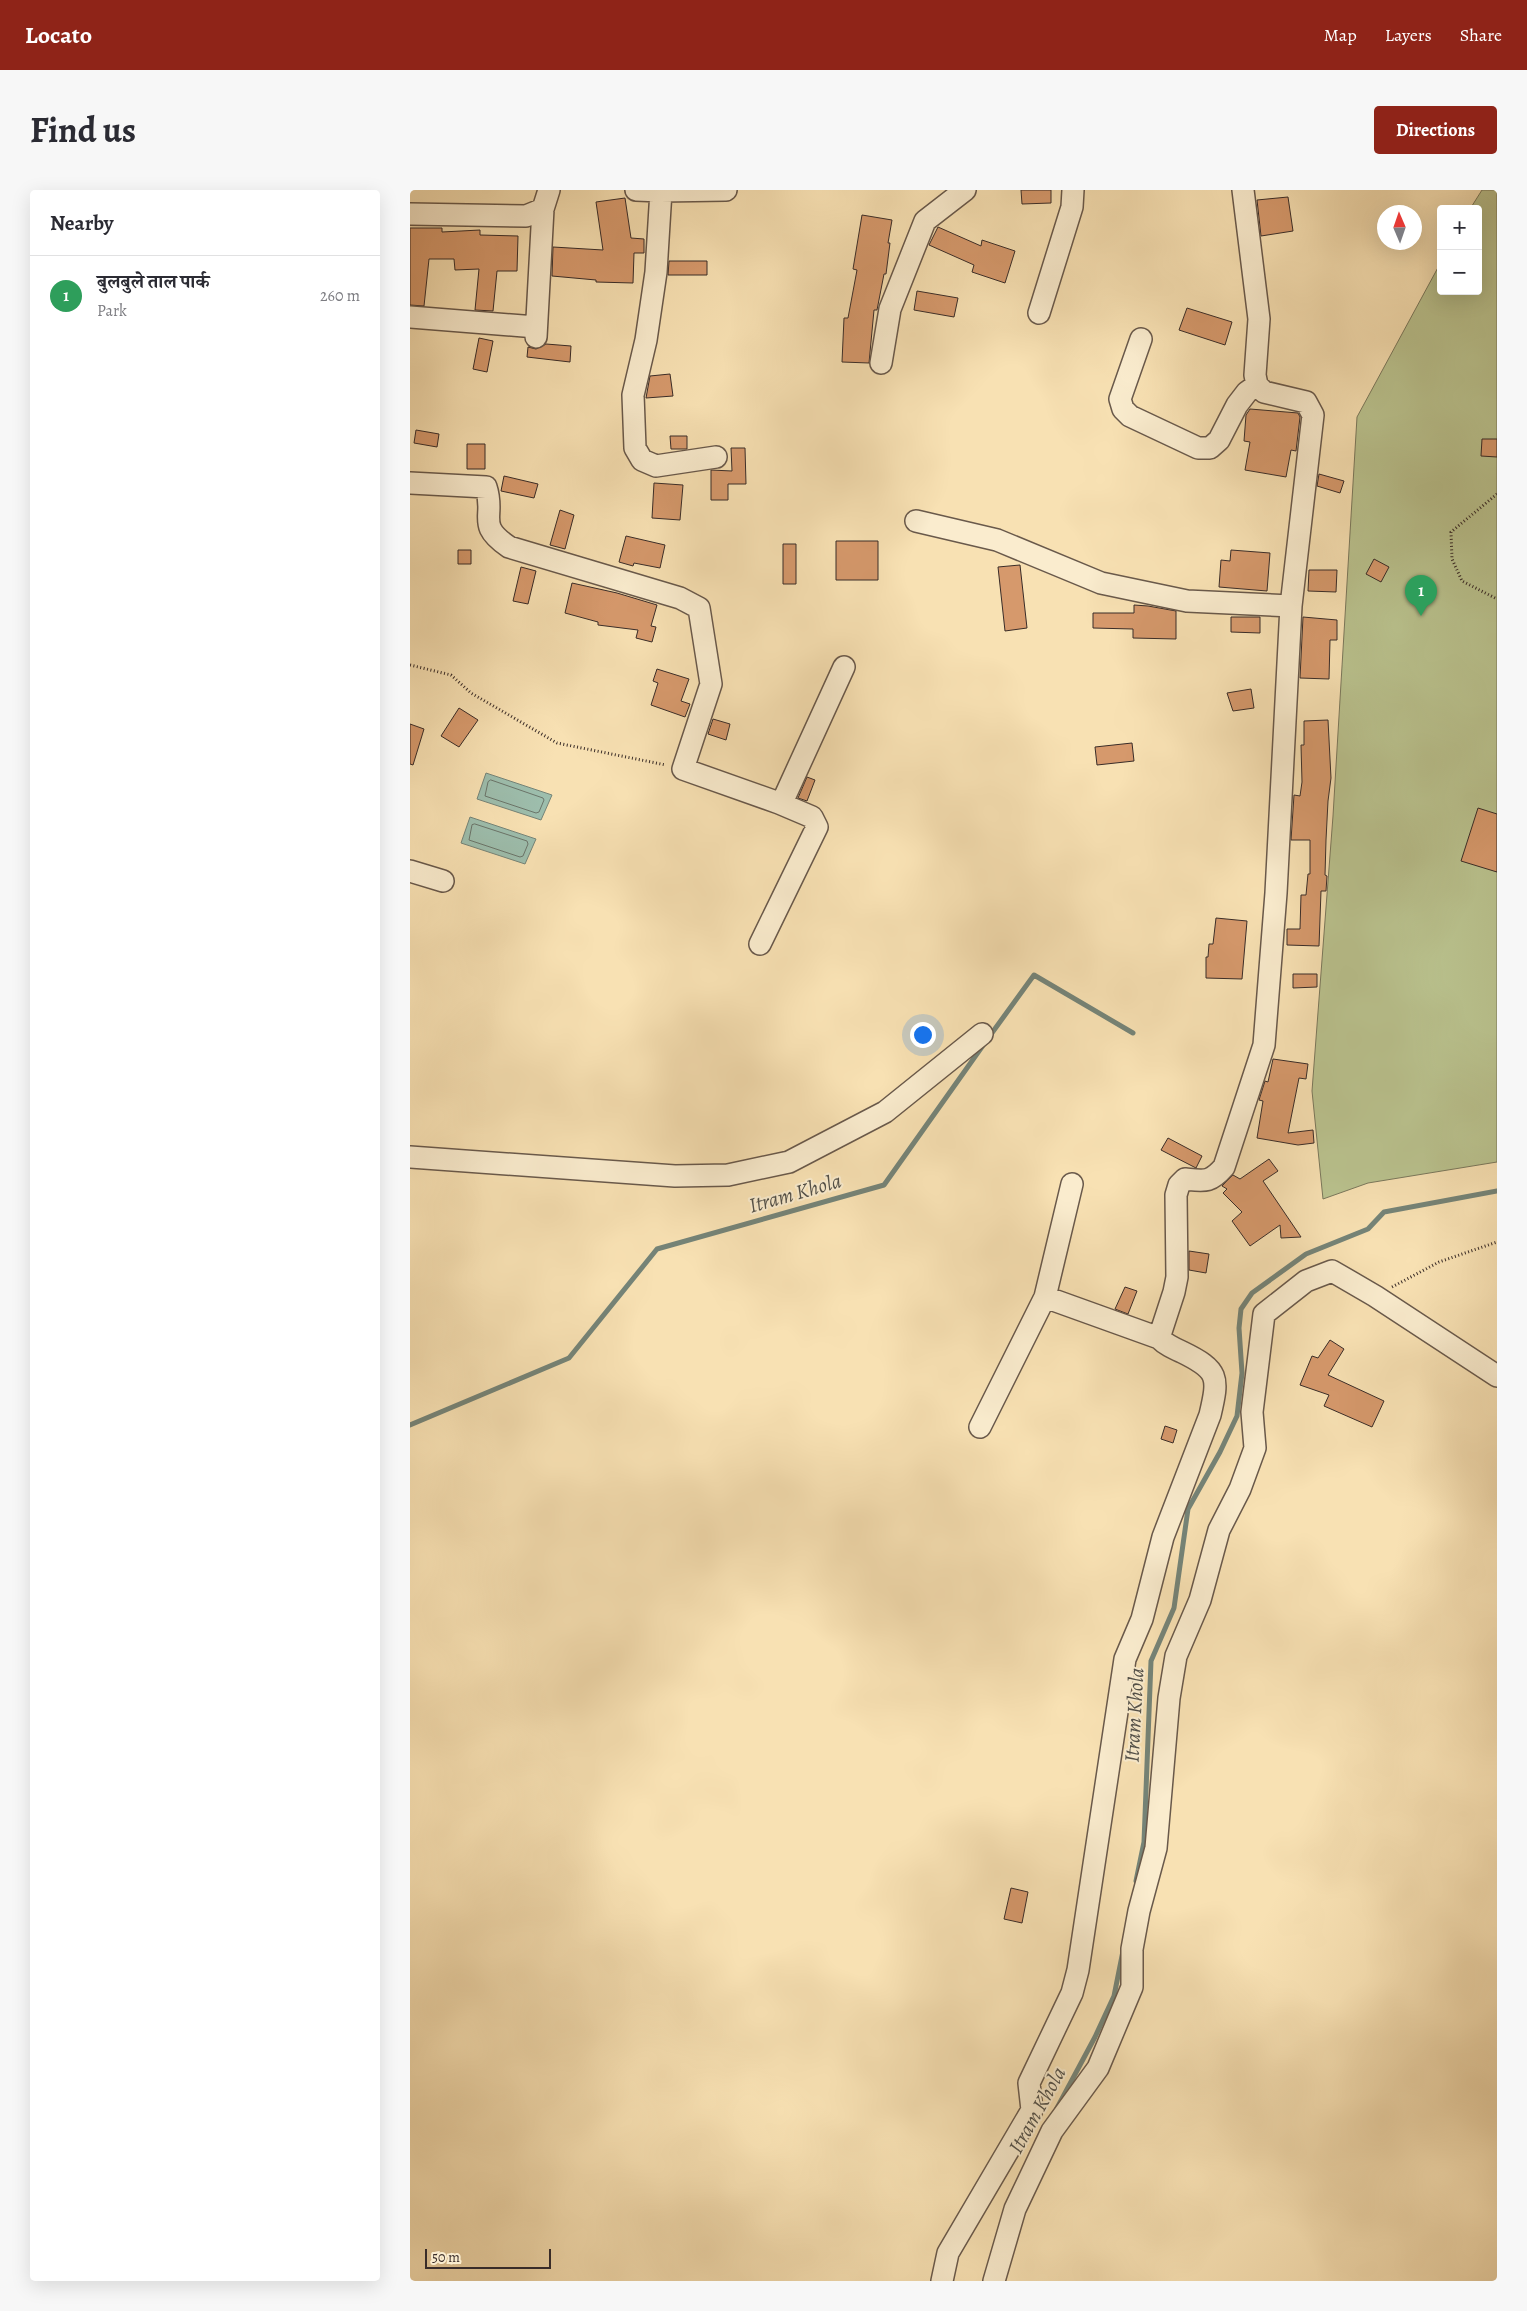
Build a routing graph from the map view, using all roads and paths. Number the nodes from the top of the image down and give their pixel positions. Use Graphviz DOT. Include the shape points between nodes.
graph roads {
  1 [pos="636,190"];
  2 [pos="726,190"];
  3 [pos="966,190"];
  4 [pos="1073,190"];
  5 [pos="1243,190"];
  6 [pos="661,191"];
  7 [pos="546,200"];
  8 [pos="410,214"];
  9 [pos="1039,313"];
  10 [pos="410,317"];
  11 [pos="1141,338"];
  12 [pos="880,363"];
  13 [pos="1257,385"];
  14 [pos="716,457"];
  15 [pos="410,483"];
  16 [pos="1497,494"];
  17 [pos="916,521"];
  18 [pos="1497,599"];
  19 [pos="1292,606"];
  20 [pos="410,665"];
  21 [pos="844,667"];
  22 [pos="683,769"];
  23 [pos="779,803"];
  24 [pos="410,870"];
  25 [pos="443,881"];
  26 [pos="760,944"];
  27 [pos="982,1034"];
  28 [pos="410,1157"];
  29 [pos="1072,1184"];
  30 [pos="1497,1242"];
  31 [pos="1375,1296"];
  32 [pos="1044,1297"];
  33 [pos="1159,1338"];
  34 [pos="1497,1376"];
  35 [pos="980,1427"];
  36 [pos="942,2281"];
  37 [pos="994,2281"];
  1 -- 6 [label="street"];
  2 -- 6 [label="street"];
  3 -- 12 [label="street" via="925,222 890,309"];
  4 -- 9 [label="street" via="1072,207"];
  5 -- 13 [label="street" via="1259,319"];
  6 -- 14 [label="street" via="656,272 646,340 633,395 635,448 642,460 656,466"];
  7 -- 8 [label="street" via="526,216"];
  7 -- 10 [label="street" via="536,332"];
  11 -- 13 [label="street" via="1120,399 1123,408 1130,416 1198,448 1210,448 1219,440 1237,405"];
  13 -- 19 [label="street" via="1264,392 1306,402 1313,415"];
  15 -- 22 [label="street" via="486,487 489,496 488,524 495,537 509,547 680,598 699,608 711,684"];
  16 -- 18 [label="path" via="1451,532 1452,559 1462,581"];
  17 -- 19 [label="street" via="997,540 1101,583 1187,600"];
  19 -- 33 [label="street" via="1264,1045 1224,1167 1206,1181 1185,1179 1179,1185 1176,1195 1177,1277"];
  20 -- 22 [label="path" via="451,675 471,693 557,743"];
  21 -- 23 [label="street" via="786,796"];
  22 -- 23 [label="street"];
  23 -- 26 [label="street" via="812,817 817,828"];
  24 -- 25 [label="street"];
  27 -- 28 [label="street" via="885,1112 789,1162 728,1175 675,1176"];
  29 -- 32 [label="street"];
  30 -- 31 [label="path" via="1439,1262"];
  31 -- 34 [label="street"];
  31 -- 37 [label="street" via="1332,1271 1306,1281 1264,1314 1252,1412 1255,1448 1240,1489 1219,1530 1200,1600 1176,1656 1156,1848 1132,1949 1132,1987 1098,2068 1052,2131 1015,2209"];
  32 -- 33 [label="street"];
  32 -- 35 [label="street"];
  33 -- 36 [label="street" via="1165,1345 1209,1368 1216,1379 1210,1415 1163,1537 1142,1619 1125,1659 1072,1993 1029,2083 1032,2110 948,2253"];
}
